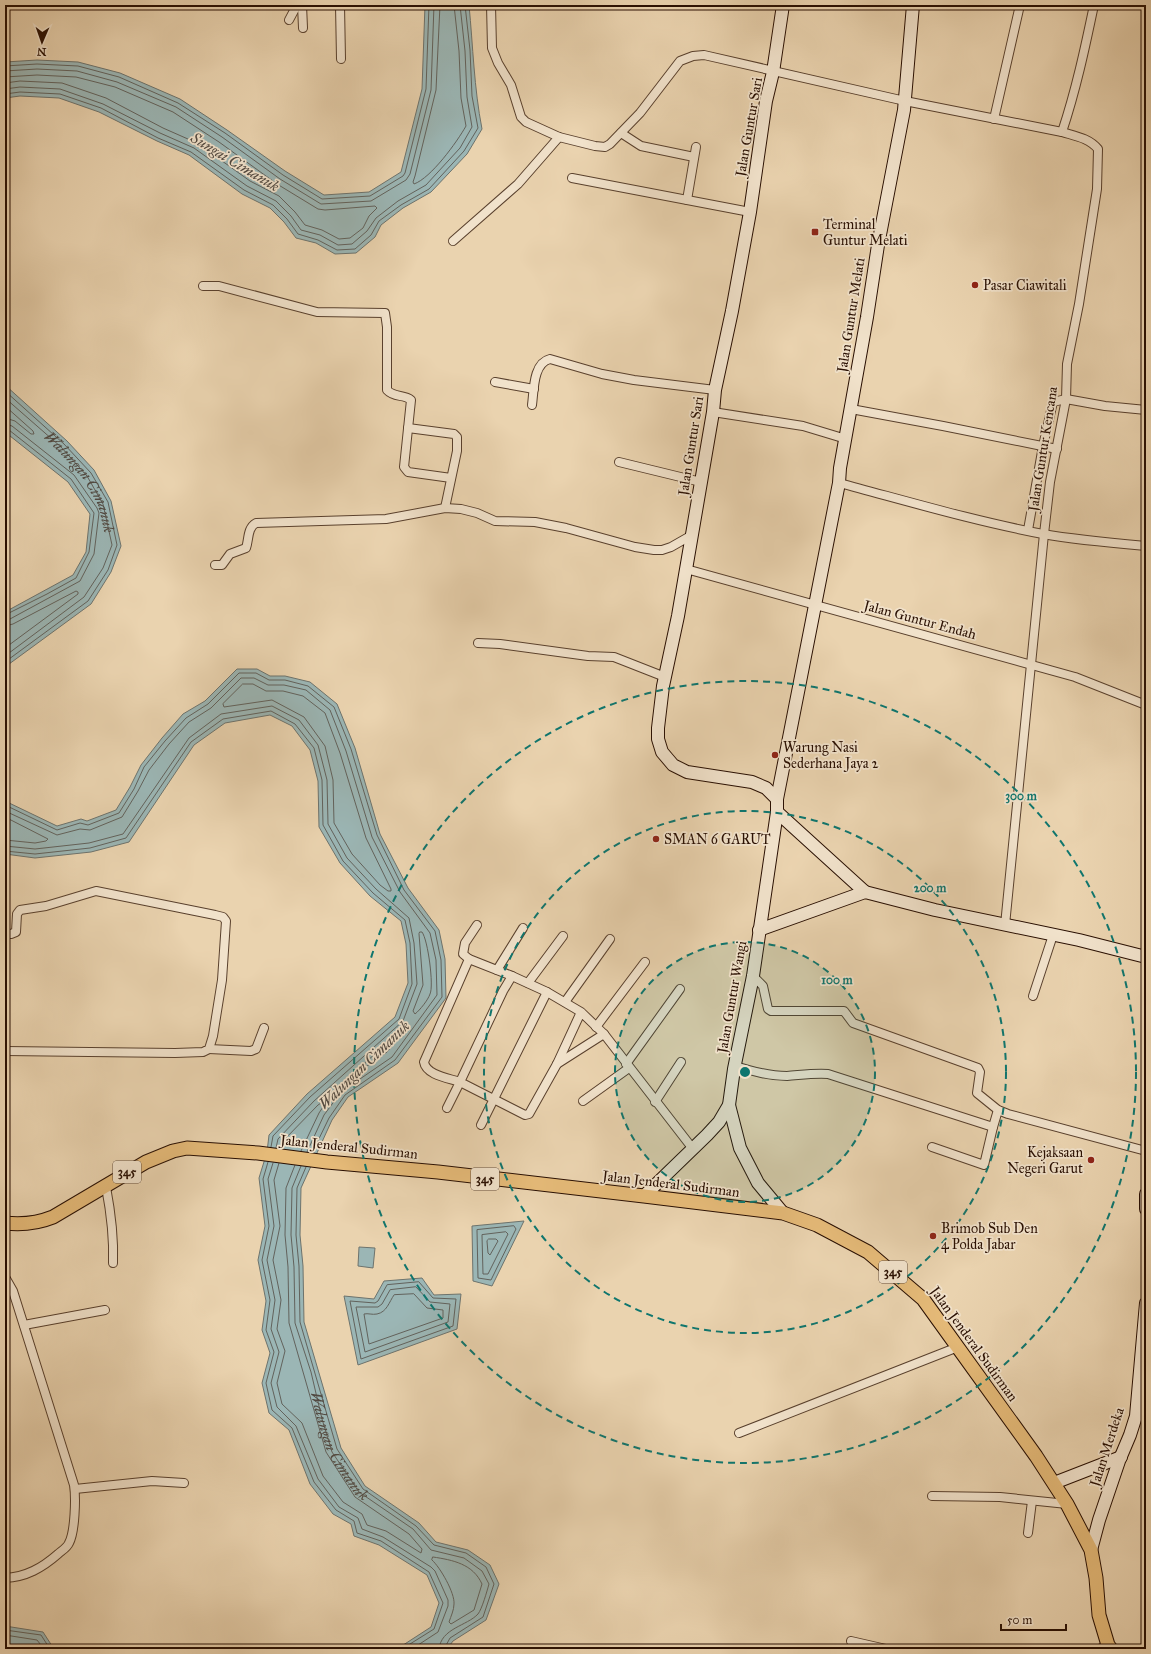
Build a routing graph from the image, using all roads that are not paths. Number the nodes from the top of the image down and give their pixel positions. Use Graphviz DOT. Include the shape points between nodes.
graph roads {
  1 [pos="297,5"];
  2 [pos="302,5"];
  3 [pos="340,5"];
  4 [pos="492,5"];
  5 [pos="783,5"];
  6 [pos="914,5"];
  7 [pos="1020,5"];
  8 [pos="1094,5"];
  9 [pos="289,20"];
  10 [pos="303,28"];
  11 [pos="341,59"];
  12 [pos="773,72"];
  13 [pos="905,101"];
  14 [pos="994,119"];
  15 [pos="1062,132"];
  16 [pos="621,133"];
  17 [pos="559,136"];
  18 [pos="696,147"];
  19 [pos="694,157"];
  20 [pos="572,178"];
  21 [pos="687,200"];
  22 [pos="750,212"];
  23 [pos="453,241"];
  24 [pos="203,286"];
  25 [pos="495,382"];
  26 [pos="534,389"];
  27 [pos="715,390"];
  28 [pos="1066,399"];
  29 [pos="532,405"];
  30 [pos="851,409"];
  31 [pos="1146,410"];
  32 [pos="713,412"];
  33 [pos="408,428"];
  34 [pos="846,439"];
  35 [pos="1043,446"];
  36 [pos="1057,449"];
  37 [pos="619,462"];
  38 [pos="451,478"];
  39 [pos="701,482"];
  40 [pos="839,483"];
  41 [pos="445,508"];
  42 [pos="1028,530"];
  43 [pos="1044,534"];
  44 [pos="692,535"];
  45 [pos="1146,546"];
  46 [pos="215,565"];
  47 [pos="686,569"];
  48 [pos="815,605"];
  49 [pos="478,643"];
  50 [pos="1030,664"];
  51 [pos="665,677"];
  52 [pos="1146,705"];
  53 [pos="777,799"];
  54 [pos="777,812"];
  55 [pos="865,892"];
  56 [pos="477,925"];
  57 [pos="1005,925"];
  58 [pos="523,928"];
  59 [pos="759,930"];
  60 [pos="5,934"];
  61 [pos="1053,935"];
  62 [pos="563,936"];
  63 [pos="610,939"];
  64 [pos="1146,957"];
  65 [pos="470,959"];
  66 [pos="645,962"];
  67 [pos="497,970"];
  68 [pos="512,976"];
  69 [pos="753,976"];
  70 [pos="528,984"];
  71 [pos="680,989"];
  72 [pos="547,992"];
  73 [pos="1033,996"];
  74 [pos="565,1002"];
  75 [pos="581,1012"];
  76 [pos="596,1027"];
  77 [pos="264,1028"];
  78 [pos="604,1034"];
  79 [pos="209,1049"];
  80 [pos="5,1051"];
  81 [pos="681,1062"];
  82 [pos="556,1064"];
  83 [pos="628,1066"];
  84 [pos="735,1066"];
  85 [pos="460,1082"];
  86 [pos="492,1100"];
  87 [pos="583,1102"];
  88 [pos="655,1102"];
  89 [pos="729,1105"];
  90 [pos="447,1108"];
  91 [pos="998,1110"];
  92 [pos="481,1125"];
  93 [pos="993,1127"];
  94 [pos="932,1147"];
  95 [pos="693,1149"];
  96 [pos="1146,1151"];
  97 [pos="106,1187"];
  98 [pos="1146,1194"];
  99 [pos="644,1196"];
  100 [pos="1146,1209"];
  101 [pos="783,1213"];
  102 [pos="5,1223"];
  103 [pos="113,1263"];
  104 [pos="5,1277"];
  105 [pos="1146,1303"];
  106 [pos="105,1310"];
  107 [pos="24,1326"];
  108 [pos="958,1347"];
  109 [pos="739,1434"];
  110 [pos="1121,1457"];
  111 [pos="184,1483"];
  112 [pos="1054,1483"];
  113 [pos="75,1489"];
  114 [pos="932,1496"];
  115 [pos="1032,1501"];
  116 [pos="1067,1504"];
  117 [pos="1028,1533"];
  118 [pos="1091,1550"];
  119 [pos="5,1578"];
  120 [pos="851,1641"];
  121 [pos="1106,1648"];
  122 [pos="886,1649"];
  1 -- 9 [label="street"];
  2 -- 10 [label="street"];
  3 -- 11 [label="street"];
  4 -- 17 [label="street" via="492,48 511,85 521,117 526,122"];
  5 -- 12 [label="street, Jalan Guntur Sari"];
  6 -- 13 [label="street, Jalan Guntur Melati"];
  7 -- 14 [label="street"];
  8 -- 15 [label="street" via="1072,104"];
  12 -- 13 [label="street"];
  12 -- 16 [label="street" via="704,55 680,61 640,113"];
  12 -- 22 [label="street, Jalan Guntur Sari" via="766,101"];
  13 -- 14 [label="street"];
  13 -- 30 [label="street, Jalan Guntur Melati"];
  14 -- 15 [label="street"];
  15 -- 28 [label="street, Jalan Guntur Kencana" via="1084,138 1098,149 1093,218 1066,364"];
  16 -- 17 [label="street" via="610,144 600,147"];
  16 -- 19 [label="street" via="642,146"];
  17 -- 23 [label="street" via="518,184"];
  18 -- 19 [label="street"];
  19 -- 21 [label="street"];
  20 -- 21 [label="street"];
  21 -- 22 [label="street"];
  22 -- 27 [label="street, Jalan Guntur Sari"];
  24 -- 33 [label="street" via="219,286 317,312 385,313 387,390 395,396 411,400"];
  25 -- 26 [label="street"];
  26 -- 27 [label="street" via="539,367 550,359 602,374"];
  26 -- 29 [label="street"];
  27 -- 32 [label="street, Jalan Guntur Sari"];
  28 -- 31 [label="street"];
  28 -- 35 [label="street" via="1052,403"];
  28 -- 36 [label="street, Jalan Guntur Kencana"];
  30 -- 34 [label="street, Jalan Guntur Melati"];
  30 -- 35 [label="street"];
  32 -- 34 [label="street" via="803,426"];
  32 -- 39 [label="street, Jalan Guntur Sari"];
  33 -- 38 [label="street" via="405,470"];
  33 -- 38 [label="street" via="456,436 458,446"];
  34 -- 40 [label="street, Jalan Guntur Melati"];
  35 -- 36 [label="street"];
  35 -- 42 [label="street"];
  36 -- 43 [label="street, Jalan Guntur Kencana"];
  37 -- 39 [label="street"];
  38 -- 41 [label="street"];
  39 -- 44 [label="street, Jalan Guntur Sari"];
  40 -- 42 [label="street"];
  40 -- 48 [label="street, Jalan Guntur Melati"];
  41 -- 44 [label="street" via="477,513 495,521 535,522 566,528 654,550 671,547"];
  41 -- 46 [label="street" via="386,519 256,523 250,530 246,548 230,554 222,565"];
  42 -- 43 [label="street"];
  43 -- 45 [label="street"];
  43 -- 50 [label="street, Jalan Guntur Kencana"];
  44 -- 47 [label="street, Jalan Guntur Sari"];
  47 -- 48 [label="street, Jalan Guntur Endah"];
  47 -- 51 [label="street, Jalan Guntur Sari"];
  48 -- 50 [label="street, Jalan Guntur Endah"];
  48 -- 53 [label="street, Jalan Guntur Melati"];
  49 -- 51 [label="street" via="614,657"];
  50 -- 52 [label="street, Jalan Guntur Endah" via="1086,681"];
  50 -- 57 [label="street, Jalan Guntur Kencana"];
  51 -- 53 [label="street, Jalan Guntur Sari" via="658,739 662,752 673,765 687,772 752,782 766,788"];
  53 -- 54 [label="street"];
  54 -- 55 [label="street"];
  54 -- 59 [label="street"];
  55 -- 57 [label="street"];
  55 -- 59 [label="street, Jalan Guntur Wangi"];
  56 -- 65 [label="street" via="464,947 463,954"];
  57 -- 61 [label="street"];
  58 -- 67 [label="street"];
  59 -- 69 [label="street, Jalan Guntur Wangi"];
  60 -- 79 [label="street" via="16,932 17,914 20,910 46,906 96,891 223,916 226,930 222,980 214,1036"];
  61 -- 64 [label="street"];
  61 -- 73 [label="street"];
  62 -- 70 [label="street"];
  63 -- 74 [label="street"];
  65 -- 67 [label="street"];
  65 -- 85 [label="street" via="424,1062 429,1071"];
  66 -- 76 [label="street"];
  67 -- 68 [label="street"];
  68 -- 70 [label="street"];
  68 -- 85 [label="street"];
  69 -- 84 [label="street, Jalan Guntur Wangi"];
  69 -- 91 [label="street" via="762,986 771,1012 844,1011 853,1023 978,1068 980,1072 976,1093"];
  70 -- 72 [label="street"];
  71 -- 83 [label="street"];
  72 -- 74 [label="street"];
  72 -- 86 [label="street"];
  74 -- 75 [label="street"];
  75 -- 76 [label="street"];
  75 -- 82 [label="street"];
  76 -- 78 [label="street"];
  77 -- 79 [label="street" via="256,1048 251,1052"];
  78 -- 82 [label="street"];
  78 -- 83 [label="street"];
  79 -- 80 [label="street" via="203,1052 175,1053"];
  81 -- 88 [label="street"];
  82 -- 86 [label="street" via="529,1114 525,1115"];
  83 -- 87 [label="street"];
  83 -- 88 [label="street"];
  84 -- 89 [label="street, Jalan Guntur Wangi"];
  84 -- 93 [label="street" via="757,1073 786,1076 828,1074"];
  85 -- 86 [label="street"];
  85 -- 90 [label="street"];
  86 -- 92 [label="street"];
  88 -- 95 [label="street"];
  89 -- 95 [label="street, Jalan Guntur Wangi" via="719,1122"];
  89 -- 101 [label="street" via="740,1148 758,1183"];
  91 -- 93 [label="street"];
  91 -- 96 [label="street"];
  93 -- 94 [label="street" via="984,1165"];
  95 -- 99 [label="street, Jalan Guntur Wangi"];
  97 -- 99 [label="main road, Jalan Jenderal Sudirman / 345" via="146,1162 187,1148 258,1152 327,1162"];
  97 -- 102 [label="main road, Jalan Jenderal Sudirman / 345" via="43,1221"];
  97 -- 103 [label="street" via="112,1218"];
  98 -- 100 [label="street"];
  99 -- 101 [label="main road, Jalan Jenderal Sudirman / 345"];
  101 -- 108 [label="main road, Jalan Jenderal Sudirman / 345" via="817,1225 868,1252 924,1299"];
  104 -- 107 [label="street" via="13,1291"];
  105 -- 110 [label="street, Jalan Merdeka" via="1136,1416"];
  106 -- 107 [label="street"];
  107 -- 113 [label="street"];
  108 -- 109 [label="street"];
  108 -- 112 [label="main road, Jalan Jenderal Sudirman / 345"];
  110 -- 112 [label="street"];
  110 -- 118 [label="street, Jalan Merdeka"];
  111 -- 113 [label="street" via="152,1481"];
  112 -- 116 [label="main road, Jalan Jenderal Sudirman / 345"];
  113 -- 119 [label="street" via="74,1515 70,1540 66,1547 35,1571"];
  114 -- 115 [label="street" via="1000,1497"];
  115 -- 116 [label="street"];
  115 -- 117 [label="street"];
  116 -- 118 [label="main road, Jalan Jenderal Sudirman / 345"];
  118 -- 121 [label="main road, Jalan Jenderal Sudirman / 345"];
  120 -- 122 [label="street"];
}
